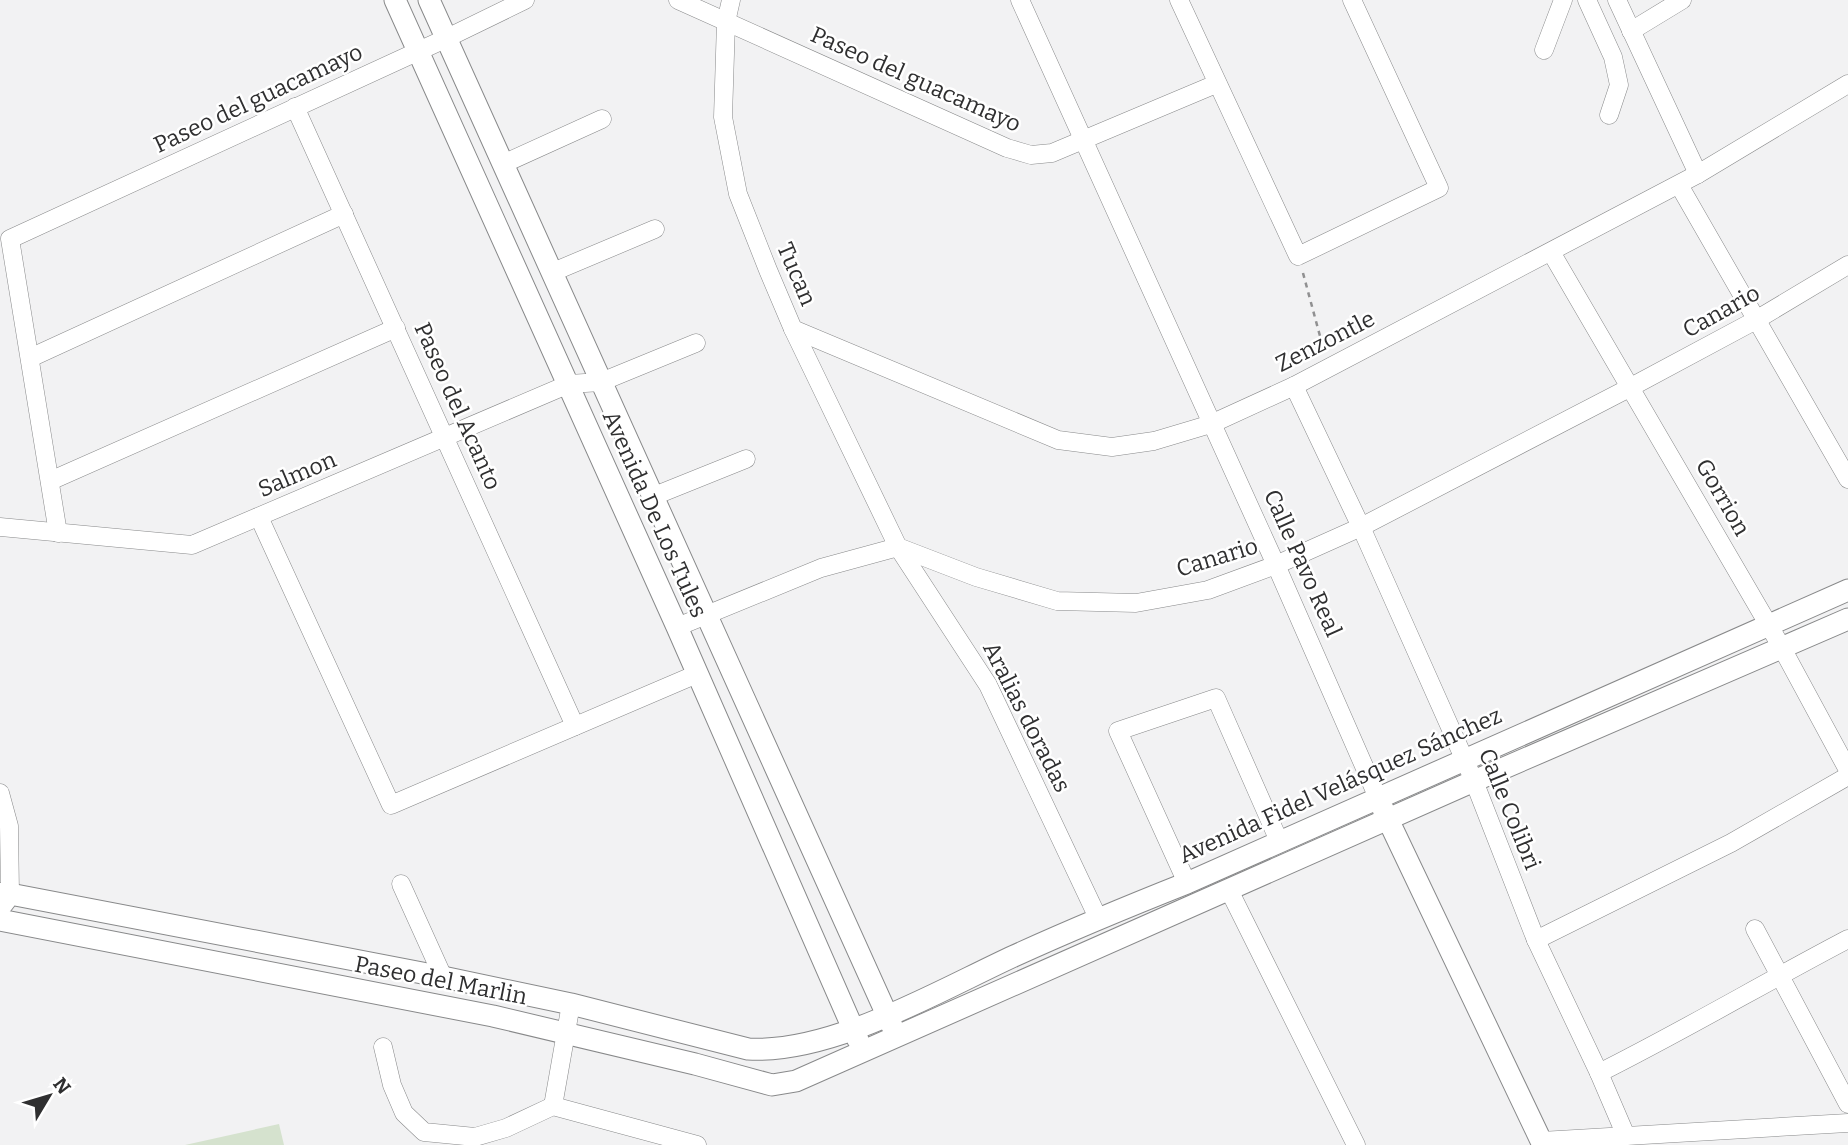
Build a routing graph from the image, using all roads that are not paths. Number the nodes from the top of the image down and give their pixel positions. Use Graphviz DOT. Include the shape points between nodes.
graph roads {
  1 [pos="395,0"];
  2 [pos="429,0"];
  3 [pos="525,0"];
  4 [pos="677,0"];
  5 [pos="731,0"];
  6 [pos="1020,0"];
  7 [pos="1179,0"];
  8 [pos="1352,0"];
  9 [pos="1563,0"];
  10 [pos="1587,0"];
  11 [pos="1617,0"];
  12 [pos="1682,0"];
  13 [pos="726,22"];
  14 [pos="1631,31"];
  15 [pos="446,38"];
  16 [pos="1544,50"];
  17 [pos="418,51"];
  18 [pos="1216,84"];
  19 [pos="1848,84"];
  20 [pos="295,107"];
  21 [pos="1609,115"];
  22 [pos="602,119"];
  23 [pos="1084,140"];
  24 [pos="503,164"];
  25 [pos="1698,174"];
  26 [pos="1678,185"];
  27 [pos="344,214"];
  28 [pos="655,229"];
  29 [pos="1551,252"];
  30 [pos="1848,265"];
  31 [pos="553,272"];
  32 [pos="1756,320"];
  33 [pos="396,328"];
  34 [pos="793,329"];
  35 [pos="696,343"];
  36 [pos="30,358"];
  37 [pos="601,382"];
  38 [pos="569,384"];
  39 [pos="1294,386"];
  40 [pos="1631,387"];
  41 [pos="1211,424"];
  42 [pos="446,437"];
  43 [pos="746,459"];
  44 [pos="1848,479"];
  45 [pos="50,481"];
  46 [pos="654,496"];
  47 [pos="259,517"];
  48 [pos="0,527"];
  49 [pos="1361,527"];
  50 [pos="58,533"];
  51 [pos="898,547"];
  52 [pos="1276,565"];
  53 [pos="1848,590"];
  54 [pos="708,614"];
  55 [pos="1848,620"];
  56 [pos="1769,626"];
  57 [pos="677,627"];
  58 [pos="1783,648"];
  59 [pos="698,674"];
  60 [pos="575,726"];
  61 [pos="1464,758"];
  62 [pos="1848,770"];
  63 [pos="1848,776"];
  64 [pos="1474,781"];
  65 [pos="0,793"];
  66 [pos="1378,798"];
  67 [pos="1388,820"];
  68 [pos="1279,841"];
  69 [pos="1187,883"];
  70 [pos="401,884"];
  71 [pos="1230,890"];
  72 [pos="3,898"];
  73 [pos="1098,918"];
  74 [pos="0,920"];
  75 [pos="1755,929"];
  76 [pos="1848,939"];
  77 [pos="1536,940"];
  78 [pos="271,944"];
  79 [pos="267,972"];
  80 [pos="1779,975"];
  81 [pos="443,976"];
  82 [pos="571,1004"];
  83 [pos="887,1015"];
  84 [pos="853,1028"];
  85 [pos="566,1033"];
  86 [pos="897,1037"];
  87 [pos="383,1047"];
  88 [pos="863,1052"];
  89 [pos="1599,1073"];
  90 [pos="1848,1104"];
  91 [pos="553,1106"];
  92 [pos="1848,1123"];
  93 [pos="1626,1136"];
  94 [pos="476,1141"];
  95 [pos="1542,1143"];
  96 [pos="697,1145"];
  97 [pos="1356,1145"];
  1 -- 17 [label="street, Avenida De Los Tules"];
  2 -- 15 [label="street, Avenida De Los Tules"];
  3 -- 15 [label="street, Paseo del guacamayo"];
  4 -- 13 [label="street, Paseo del guacamayo"];
  5 -- 13 [label="street, Tucan"];
  6 -- 23 [label="street, Calle Pavo Real"];
  7 -- 18 [label="street"];
  8 -- 18 [label="street" via="1439,188 1298,256"];
  9 -- 16 [label="street"];
  10 -- 21 [label="street" via="1613,57 1619,85"];
  11 -- 14 [label="street"];
  12 -- 14 [label="street"];
  13 -- 23 [label="street, Paseo del guacamayo" via="1007,148 1031,155 1052,153"];
  13 -- 34 [label="street, Tucan" via="723,117 738,194"];
  14 -- 25 [label="street"];
  15 -- 17 [label="street, Paseo del guacamayo"];
  15 -- 24 [label="street, Avenida De Los Tules"];
  17 -- 20 [label="street, Paseo del guacamayo"];
  17 -- 38 [label="street, Avenida De Los Tules"];
  18 -- 23 [label="street, Paseo del guacamayo"];
  19 -- 25 [label="street, Zenzontle"];
  20 -- 27 [label="street, Paseo del Acanto"];
  20 -- 36 [label="street, Paseo del guacamayo" via="10,239"];
  22 -- 24 [label="street"];
  23 -- 41 [label="street, Calle Pavo Real"];
  24 -- 31 [label="street, Avenida De Los Tules"];
  25 -- 26 [label="street, Zenzontle"];
  26 -- 29 [label="street, Zenzontle"];
  26 -- 32 [label="street"];
  27 -- 33 [label="street, Paseo del Acanto"];
  27 -- 36 [label="street"];
  28 -- 31 [label="street"];
  29 -- 39 [label="street, Zenzontle"];
  29 -- 40 [label="street, Gorrion"];
  30 -- 32 [label="street, Canario"];
  31 -- 37 [label="street, Avenida De Los Tules"];
  32 -- 40 [label="street, Canario"];
  32 -- 44 [label="street"];
  33 -- 42 [label="street, Paseo del Acanto"];
  33 -- 45 [label="street"];
  34 -- 41 [label="street, Zenzontle" via="1058,440 1112,447 1154,441"];
  34 -- 51 [label="street, Tucan"];
  35 -- 37 [label="street, Salmon"];
  36 -- 45 [label="street"];
  37 -- 38 [label="street, Salmon"];
  37 -- 46 [label="street, Avenida De Los Tules"];
  38 -- 42 [label="street, Salmon"];
  38 -- 57 [label="street, Avenida De Los Tules"];
  39 -- 41 [label="street, Zenzontle"];
  39 -- 49 [label="street, Calle Colibri"];
  40 -- 49 [label="street, Canario"];
  40 -- 56 [label="street, Gorrion"];
  41 -- 52 [label="street, Calle Pavo Real"];
  42 -- 47 [label="street, Salmon"];
  42 -- 60 [label="street, Paseo del Acanto"];
  43 -- 46 [label="street"];
  45 -- 50 [label="street"];
  46 -- 54 [label="street, Avenida De Los Tules"];
  47 -- 50 [label="street, Salmon" via="192,545"];
  47 -- 60 [label="street" via="391,805"];
  48 -- 50 [label="street, Salmon"];
  49 -- 52 [label="street, Canario"];
  49 -- 61 [label="street, Calle Colibri"];
  51 -- 52 [label="street, Canario" via="1057,601 1136,603 1208,590"];
  51 -- 54 [label="street" via="821,568"];
  51 -- 73 [label="street, Aralias doradas" via="988,685"];
  52 -- 66 [label="street, Calle Pavo Real"];
  53 -- 56 [label="street, Avenida Fidel Velásquez Sánchez"];
  54 -- 57 [label="street"];
  54 -- 83 [label="street, Avenida De Los Tules"];
  55 -- 58 [label="street"];
  56 -- 58 [label="street, Gorrion"];
  56 -- 61 [label="street, Avenida Fidel Velásquez Sánchez"];
  57 -- 59 [label="street, Avenida De Los Tules"];
  58 -- 62 [label="street, Gorrion"];
  58 -- 64 [label="street"];
  59 -- 60 [label="street"];
  59 -- 84 [label="street, Avenida De Los Tules"];
  61 -- 64 [label="street, Calle Colibri"];
  61 -- 66 [label="street, Avenida Fidel Velásquez Sánchez"];
  63 -- 77 [label="street" via="1731,843"];
  64 -- 67 [label="street"];
  64 -- 77 [label="street, Calle Colibri"];
  65 -- 72 [label="street" via="9,826"];
  66 -- 67 [label="street, Calle Pavo Real"];
  66 -- 68 [label="street, Avenida Fidel Velásquez Sánchez"];
  67 -- 71 [label="street"];
  67 -- 95 [label="street, Calle Pavo Real"];
  68 -- 69 [label="street, Avenida Fidel Velásquez Sánchez"];
  68 -- 69 [label="street" via="1216,698 1118,732"];
  69 -- 73 [label="street, Avenida Fidel Velásquez Sánchez"];
  70 -- 81 [label="street"];
  71 -- 86 [label="street"];
  71 -- 97 [label="street"];
  72 -- 78 [label="street, Paseo del Marlin"];
  73 -- 83 [label="street, Avenida Fidel Velásquez Sánchez"];
  74 -- 79 [label="street, Paseo del Marlin"];
  75 -- 80 [label="street"];
  76 -- 80 [label="street"];
  77 -- 89 [label="street, Calle Colibri"];
  78 -- 79 [label="street"];
  78 -- 81 [label="street, Paseo del Marlin"];
  79 -- 85 [label="street, Paseo del Marlin"];
  80 -- 89 [label="street"];
  80 -- 90 [label="street"];
  81 -- 82 [label="street, Paseo del Marlin"];
  82 -- 84 [label="street, Paseo del Marlin" via="771,1051"];
  82 -- 85 [label="street"];
  83 -- 84 [label="street, Avenida Fidel Velásquez Sánchez"];
  83 -- 86 [label="street, Avenida De Los Tules"];
  84 -- 88 [label="street, Avenida De Los Tules"];
  85 -- 88 [label="street, Paseo del Marlin" via="772,1085 796,1081"];
  85 -- 91 [label="street"];
  86 -- 88 [label="street"];
  87 -- 94 [label="street" via="404,1113 424,1132"];
  89 -- 93 [label="street, Calle Colibri"];
  91 -- 94 [label="street"];
  91 -- 96 [label="street"];
  92 -- 93 [label="street"];
  93 -- 95 [label="street"];
}
